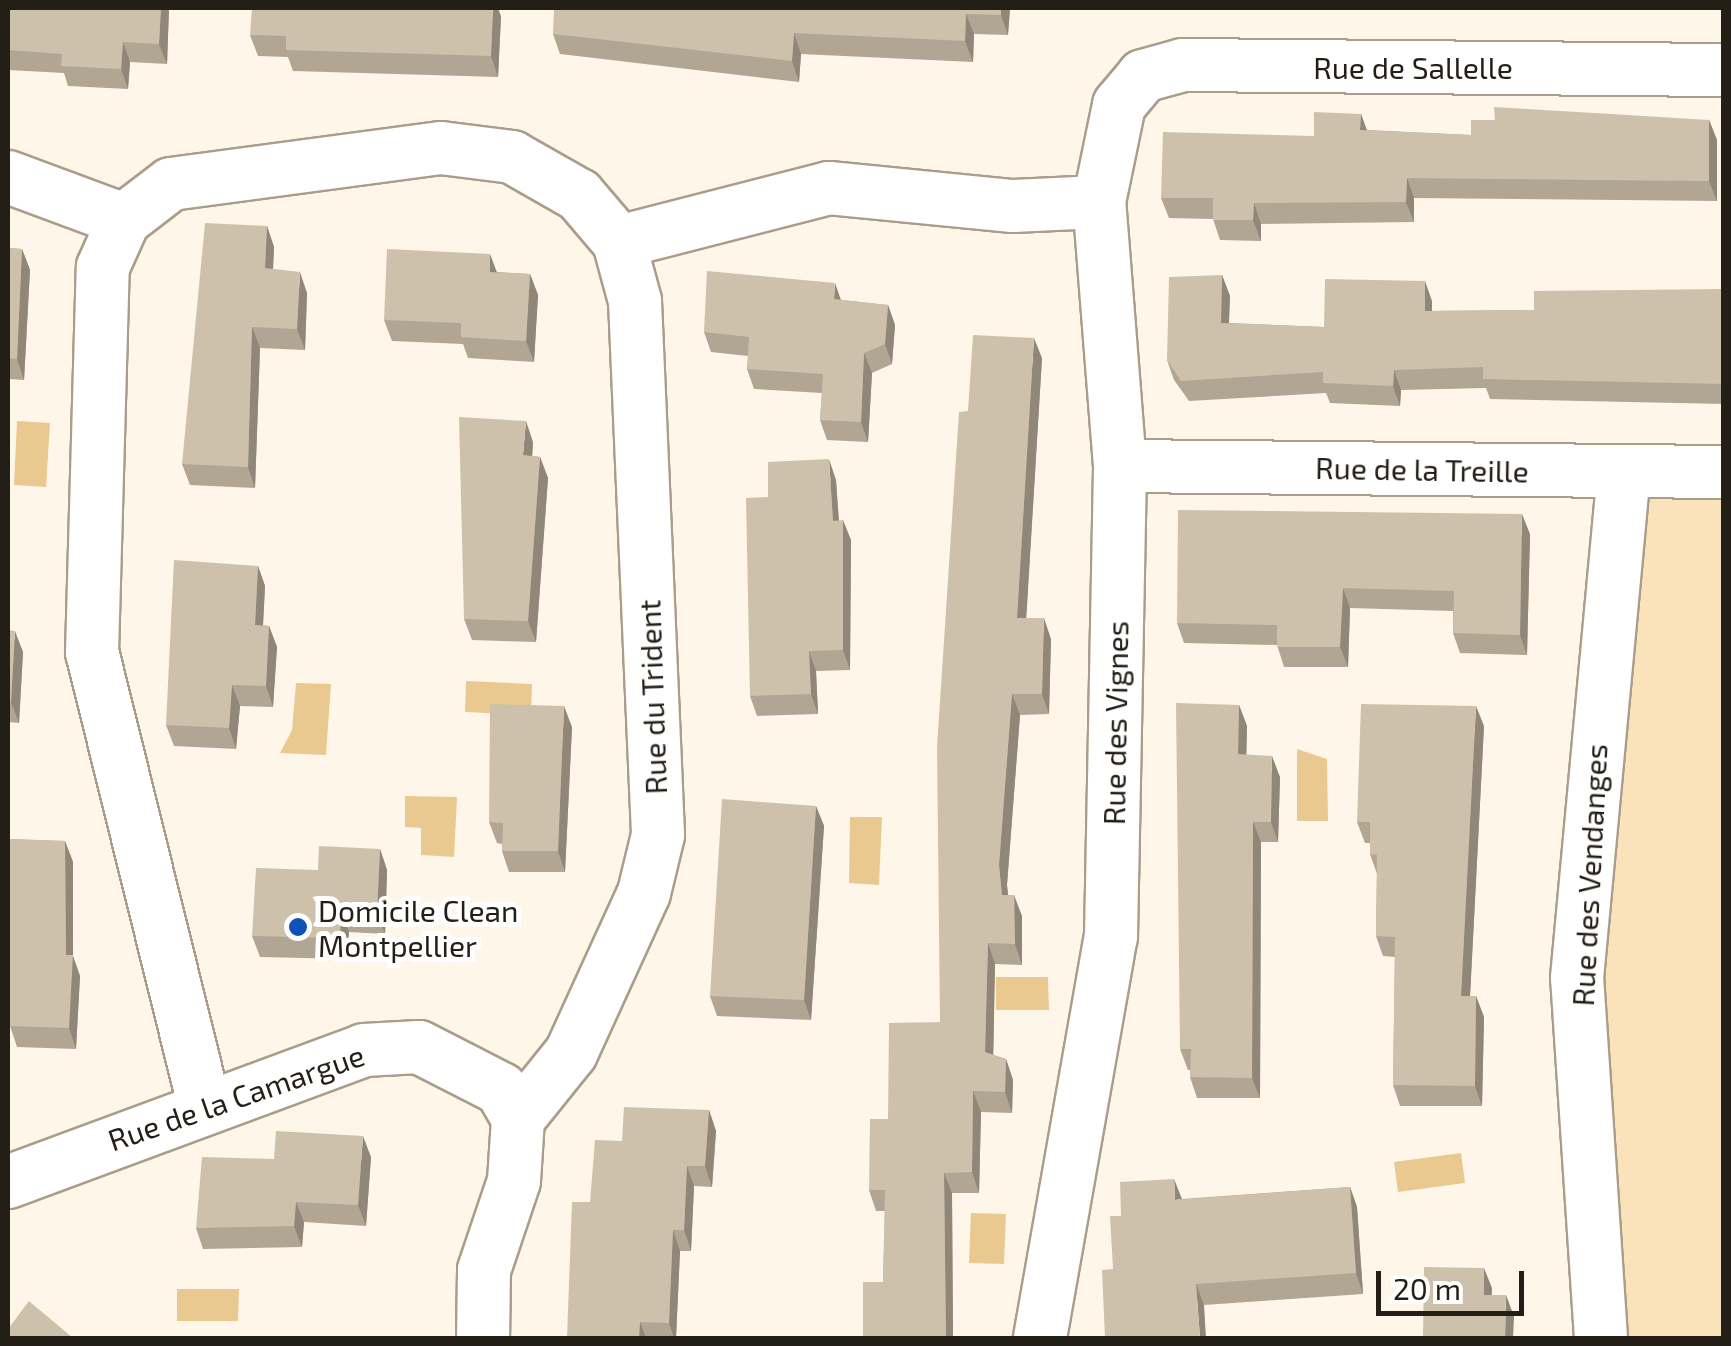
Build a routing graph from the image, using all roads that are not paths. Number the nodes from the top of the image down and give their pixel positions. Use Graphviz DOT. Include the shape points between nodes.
graph roads {
  1 [pos="1724,70"];
  2 [pos="1119,105"];
  3 [pos="8,176"];
  4 [pos="1099,202"];
  5 [pos="124,220"];
  6 [pos="619,242"];
  7 [pos="1120,466"];
  8 [pos="1624,472"];
  9 [pos="1724,472"];
  10 [pos="206,1108"];
  11 [pos="518,1119"];
  12 [pos="8,1182"];
  13 [pos="482,1338"];
  14 [pos="1040,1338"];
  15 [pos="1601,1338"];
  1 -- 2 [label="street, Rue de Sallelle" via="1184,66 1144,76"];
  2 -- 4 [label="street, Rue des Vignes"];
  3 -- 5 [label="street"];
  4 -- 6 [label="street" via="1013,206 830,188"];
  4 -- 7 [label="street, Rue des Vignes"];
  5 -- 6 [label="street" via="171,184 196,178 441,148 545,172"];
  5 -- 10 [label="street" via="102,268 88,609"];
  6 -- 11 [label="street, Rue du Trident" via="636,301 658,835 644,893 571,1052"];
  7 -- 8 [label="street, Rue de la Treille"];
  7 -- 14 [label="street, Rue des Vignes" via="1111,938"];
  8 -- 9 [label="street, Rue de la Treille"];
  8 -- 15 [label="street, Rue des Vendanges" via="1577,978"];
  10 -- 11 [label="street, Rue de la Camargue" via="390,1044 477,1072"];
  10 -- 12 [label="street, Rue de la Camargue"];
  11 -- 13 [label="street" via="514,1181 484,1270"];
}
